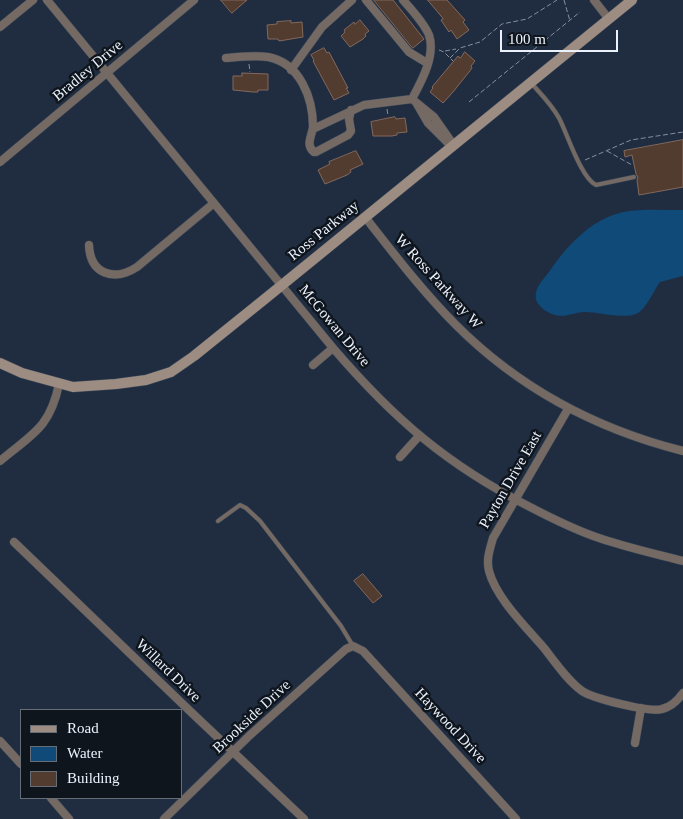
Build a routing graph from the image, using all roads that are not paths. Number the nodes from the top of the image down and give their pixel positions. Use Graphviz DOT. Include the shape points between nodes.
graph roads {
  1 [pos="33,0"];
  2 [pos="47,0"];
  3 [pos="194,0"];
  4 [pos="352,0"];
  5 [pos="366,0"];
  6 [pos="403,0"];
  7 [pos="594,0"];
  8 [pos="632,0"];
  9 [pos="608,18"];
  10 [pos="0,27"];
  11 [pos="226,58"];
  12 [pos="427,63"];
  13 [pos="292,70"];
  14 [pos="107,73"];
  15 [pos="530,82"];
  16 [pos="414,101"];
  17 [pos="351,110"];
  18 [pos="313,129"];
  19 [pos="452,145"];
  20 [pos="0,162"];
  21 [pos="634,177"];
  22 [pos="214,203"];
  23 [pos="365,217"];
  24 [pos="89,245"];
  25 [pos="282,285"];
  26 [pos="333,348"];
  27 [pos="0,363"];
  28 [pos="313,365"];
  29 [pos="59,384"];
  30 [pos="568,408"];
  31 [pos="419,436"];
  32 [pos="683,451"];
  33 [pos="400,457"];
  34 [pos="0,461"];
  35 [pos="515,500"];
  36 [pos="218,521"];
  37 [pos="14,542"];
  38 [pos="683,561"];
  39 [pos="353,646"];
  40 [pos="683,693"];
  41 [pos="642,708"];
  42 [pos="0,741"];
  43 [pos="635,743"];
  44 [pos="233,752"];
  45 [pos="20,763"];
  46 [pos="52,799"];
  47 [pos="69,819"];
  48 [pos="164,819"];
  49 [pos="304,819"];
  50 [pos="516,819"];
  1 -- 10 [label="street"];
  2 -- 14 [label="street, McGowan Drive"];
  3 -- 14 [label="street, Bradley Drive"];
  4 -- 13 [label="street" via="322,27"];
  5 -- 12 [label="street" via="409,52"];
  6 -- 12 [label="street" via="426,29 430,40"];
  7 -- 9 [label="street"];
  8 -- 9 [label="street, Ross Parkway"];
  9 -- 15 [label="street, Ross Parkway"];
  11 -- 13 [label="street" via="270,58"];
  12 -- 16 [label="street"];
  13 -- 18 [label="street" via="302,81 311,104"];
  14 -- 20 [label="street, Bradley Drive"];
  14 -- 22 [label="street, McGowan Drive"];
  15 -- 19 [label="street, Ross Parkway"];
  15 -- 21 [label="lane" via="558,116 589,180 596,185"];
  16 -- 17 [label="street" via="364,105"];
  16 -- 19 [label="street" via="434,117"];
  17 -- 18 [label="street"];
  17 -- 18 [label="street" via="351,131 348,135 316,152 310,146"];
  19 -- 23 [label="street, Ross Parkway"];
  22 -- 24 [label="street" via="137,267 122,274 112,275 99,268"];
  22 -- 25 [label="street, McGowan Drive"];
  23 -- 25 [label="street, Ross Parkway"];
  23 -- 30 [label="street, W Ross Parkway W" via="467,336 518,378"];
  25 -- 26 [label="street, McGowan Drive"];
  25 -- 29 [label="street, Ross Parkway" via="171,372 116,384 73,387"];
  26 -- 28 [label="street"];
  26 -- 31 [label="street, McGowan Drive" via="377,397"];
  27 -- 29 [label="street, Ross Parkway" via="22,374"];
  29 -- 34 [label="street" via="52,411 42,426"];
  30 -- 32 [label="street, W Ross Parkway W" via="617,431"];
  30 -- 35 [label="street, Payton Drive East"];
  31 -- 33 [label="street"];
  31 -- 35 [label="street, McGowan Drive"];
  35 -- 38 [label="street, McGowan Drive" via="603,539"];
  35 -- 41 [label="street, Payton Drive East" via="489,551 488,569 494,585 580,690"];
  36 -- 39 [label="lane" via="240,505 246,508 341,626"];
  37 -- 44 [label="street, Willard Drive"];
  39 -- 44 [label="street, Brookside Drive"];
  39 -- 50 [label="street, Haywood Drive" via="362,651"];
  40 -- 41 [label="street, Payton Drive East" via="662,709"];
  41 -- 43 [label="street"];
  42 -- 45 [label="street"];
  44 -- 48 [label="street, Brookside Drive"];
  44 -- 49 [label="street, Willard Drive"];
  46 -- 47 [label="street"];
}
